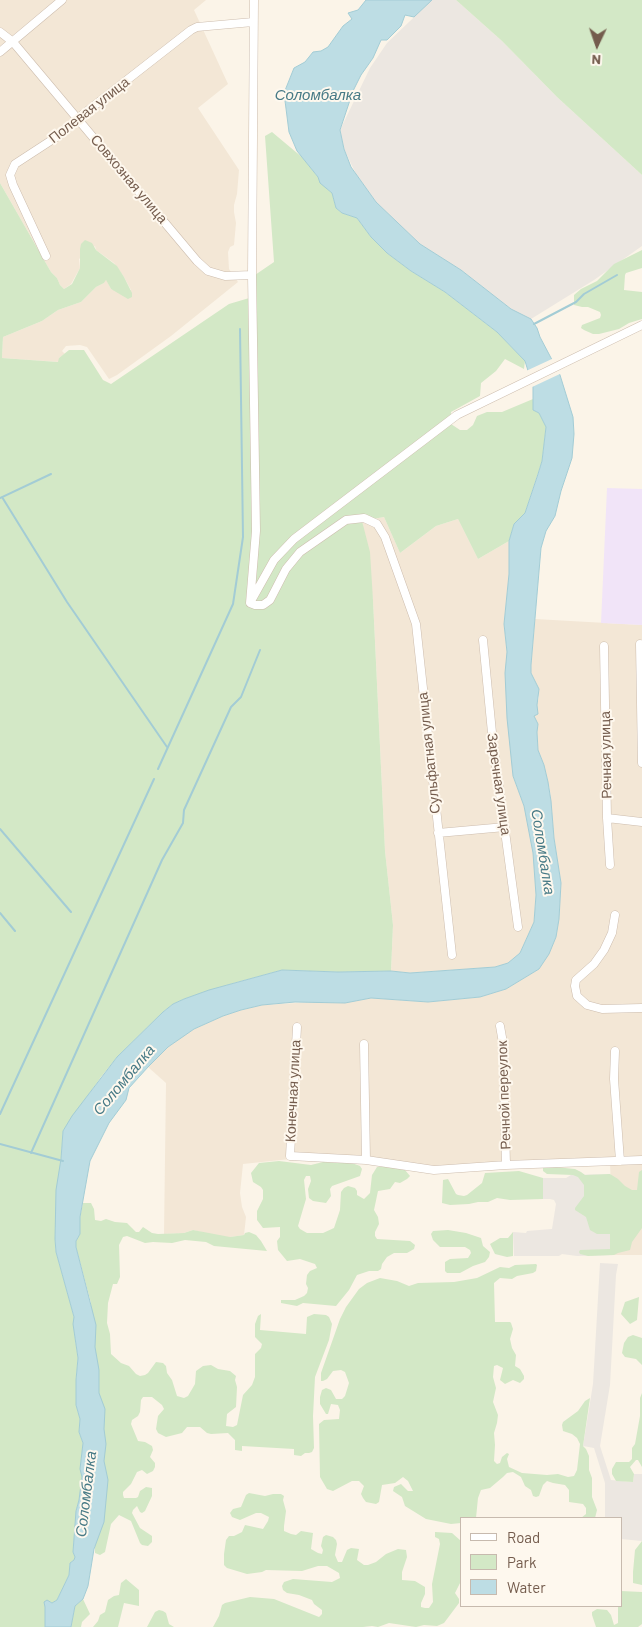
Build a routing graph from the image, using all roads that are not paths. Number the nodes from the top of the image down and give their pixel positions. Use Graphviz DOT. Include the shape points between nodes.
graph roads {
  1 [pos="62,0"];
  2 [pos="254,0"];
  3 [pos="253,22"];
  4 [pos="0,32"];
  5 [pos="13,42"];
  6 [pos="0,52"];
  7 [pos="77,119"];
  8 [pos="46,256"];
  9 [pos="252,275"];
  10 [pos="642,325"];
  11 [pos="250,603"];
  12 [pos="483,640"];
  13 [pos="640,644"];
  14 [pos="604,646"];
  15 [pos="642,764"];
  16 [pos="607,818"];
  17 [pos="642,822"];
  18 [pos="505,827"];
  19 [pos="438,833"];
  20 [pos="610,865"];
  21 [pos="615,915"];
  22 [pos="518,927"];
  23 [pos="452,955"];
  24 [pos="642,1008"];
  25 [pos="296,1026"];
  26 [pos="500,1026"];
  27 [pos="364,1044"];
  28 [pos="615,1051"];
  29 [pos="366,1160"];
  30 [pos="642,1160"];
  31 [pos="620,1161"];
  32 [pos="506,1165"];
  1 -- 5 [label="street"];
  2 -- 3 [label="street"];
  3 -- 7 [label="street, Полевая улица" via="191,30"];
  3 -- 9 [label="street"];
  4 -- 5 [label="street, Совхозная улица"];
  5 -- 6 [label="street"];
  5 -- 7 [label="street, Совхозная улица"];
  7 -- 8 [label="street, Полевая улица" via="11,169 13,185"];
  7 -- 9 [label="street, Совхозная улица" via="208,271 225,276"];
  9 -- 11 [label="street" via="256,531"];
  10 -- 11 [label="street" via="457,415 294,539 274,560"];
  11 -- 19 [label="street, Сульфатная улица" via="263,605 270,600 286,569 300,552 346,520 364,518 376,524 385,536 416,624"];
  12 -- 18 [label="street, Заречная улица"];
  13 -- 15 [label="street"];
  14 -- 16 [label="street, Речная улица"];
  16 -- 17 [label="street"];
  16 -- 20 [label="street, Речная улица"];
  18 -- 19 [label="street"];
  18 -- 22 [label="street, Заречная улица"];
  19 -- 23 [label="street, Сульфатная улица"];
  21 -- 24 [label="street" via="612,933 604,950 576,980 577,996 587,1005 602,1009"];
  25 -- 29 [label="street, Конечная улица" via="290,1156"];
  26 -- 32 [label="street, Речной переулок"];
  27 -- 29 [label="street"];
  28 -- 31 [label="street"];
  29 -- 32 [label="street" via="434,1170"];
  30 -- 31 [label="street"];
  31 -- 32 [label="street"];
}
